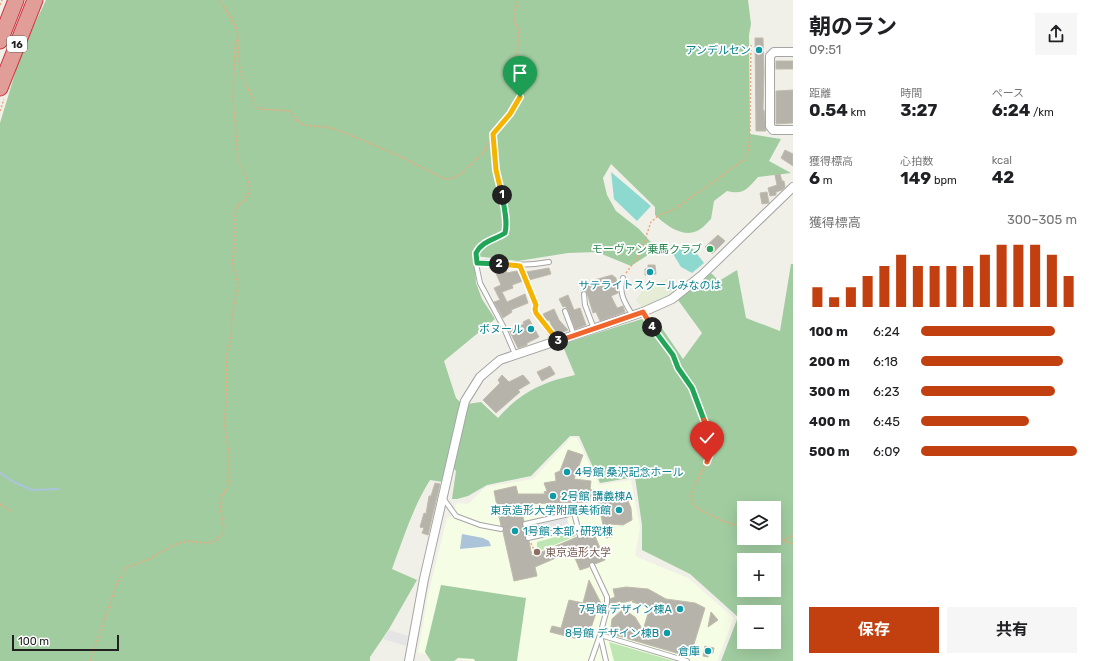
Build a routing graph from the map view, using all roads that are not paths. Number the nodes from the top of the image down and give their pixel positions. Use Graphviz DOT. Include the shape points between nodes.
graph roads {
  1 [pos="9,0"];
  2 [pos="16,0"];
  3 [pos="27,0"];
  4 [pos="35,0"];
  5 [pos="0,32"];
  6 [pos="0,41"];
  7 [pos="793,52"];
  8 [pos="0,71"];
  9 [pos="0,88"];
  10 [pos="793,130"];
  11 [pos="793,187"];
  12 [pos="549,262"];
  13 [pos="520,266"];
  14 [pos="623,278"];
  15 [pos="584,294"];
  16 [pos="565,310"];
  17 [pos="633,316"];
  18 [pos="595,329"];
  19 [pos="574,335"];
  20 [pos="556,341"];
  21 [pos="515,354"];
  22 [pos="443,497"];
  23 [pos="525,524"];
  24 [pos="578,527"];
  25 [pos="501,529"];
  26 [pos="580,536"];
  27 [pos="529,540"];
  28 [pos="592,565"];
  29 [pos="607,603"];
  30 [pos="607,609"];
  31 [pos="600,635"];
  32 [pos="409,661"];
  33 [pos="591,661"];
  34 [pos="606,661"];
  35 [pos="687,661"];
  1 -- 5 [label="highway, 16"];
  2 -- 6 [label="highway, 16"];
  3 -- 8 [label="highway, 16"];
  4 -- 9 [label="highway, 16"];
  7 -- 10 [label="street" via="774,52 770,56 770,126 773,130"];
  11 -- 17 [label="street" via="695,281 672,299"];
  12 -- 13 [label="lane"];
  13 -- 20 [label="lane" via="536,305 536,313"];
  13 -- 21 [label="lane" via="486,262 477,263 476,269 480,283"];
  14 -- 17 [label="lane" via="620,292"];
  15 -- 18 [label="lane" via="585,305"];
  16 -- 19 [label="lane"];
  17 -- 18 [label="street"];
  18 -- 19 [label="street"];
  19 -- 20 [label="street"];
  20 -- 21 [label="street"];
  21 -- 22 [label="street" via="500,360 484,372 465,401"];
  22 -- 25 [label="lane" via="456,516"];
  22 -- 32 [label="street"];
  23 -- 24 [label="lane" via="574,513"];
  24 -- 26 [label="lane"];
  24 -- 27 [label="lane"];
  28 -- 29 [label="lane"];
  30 -- 31 [label="lane"];
  31 -- 33 [label="lane"];
  31 -- 34 [label="lane"];
  31 -- 35 [label="lane"];
}
